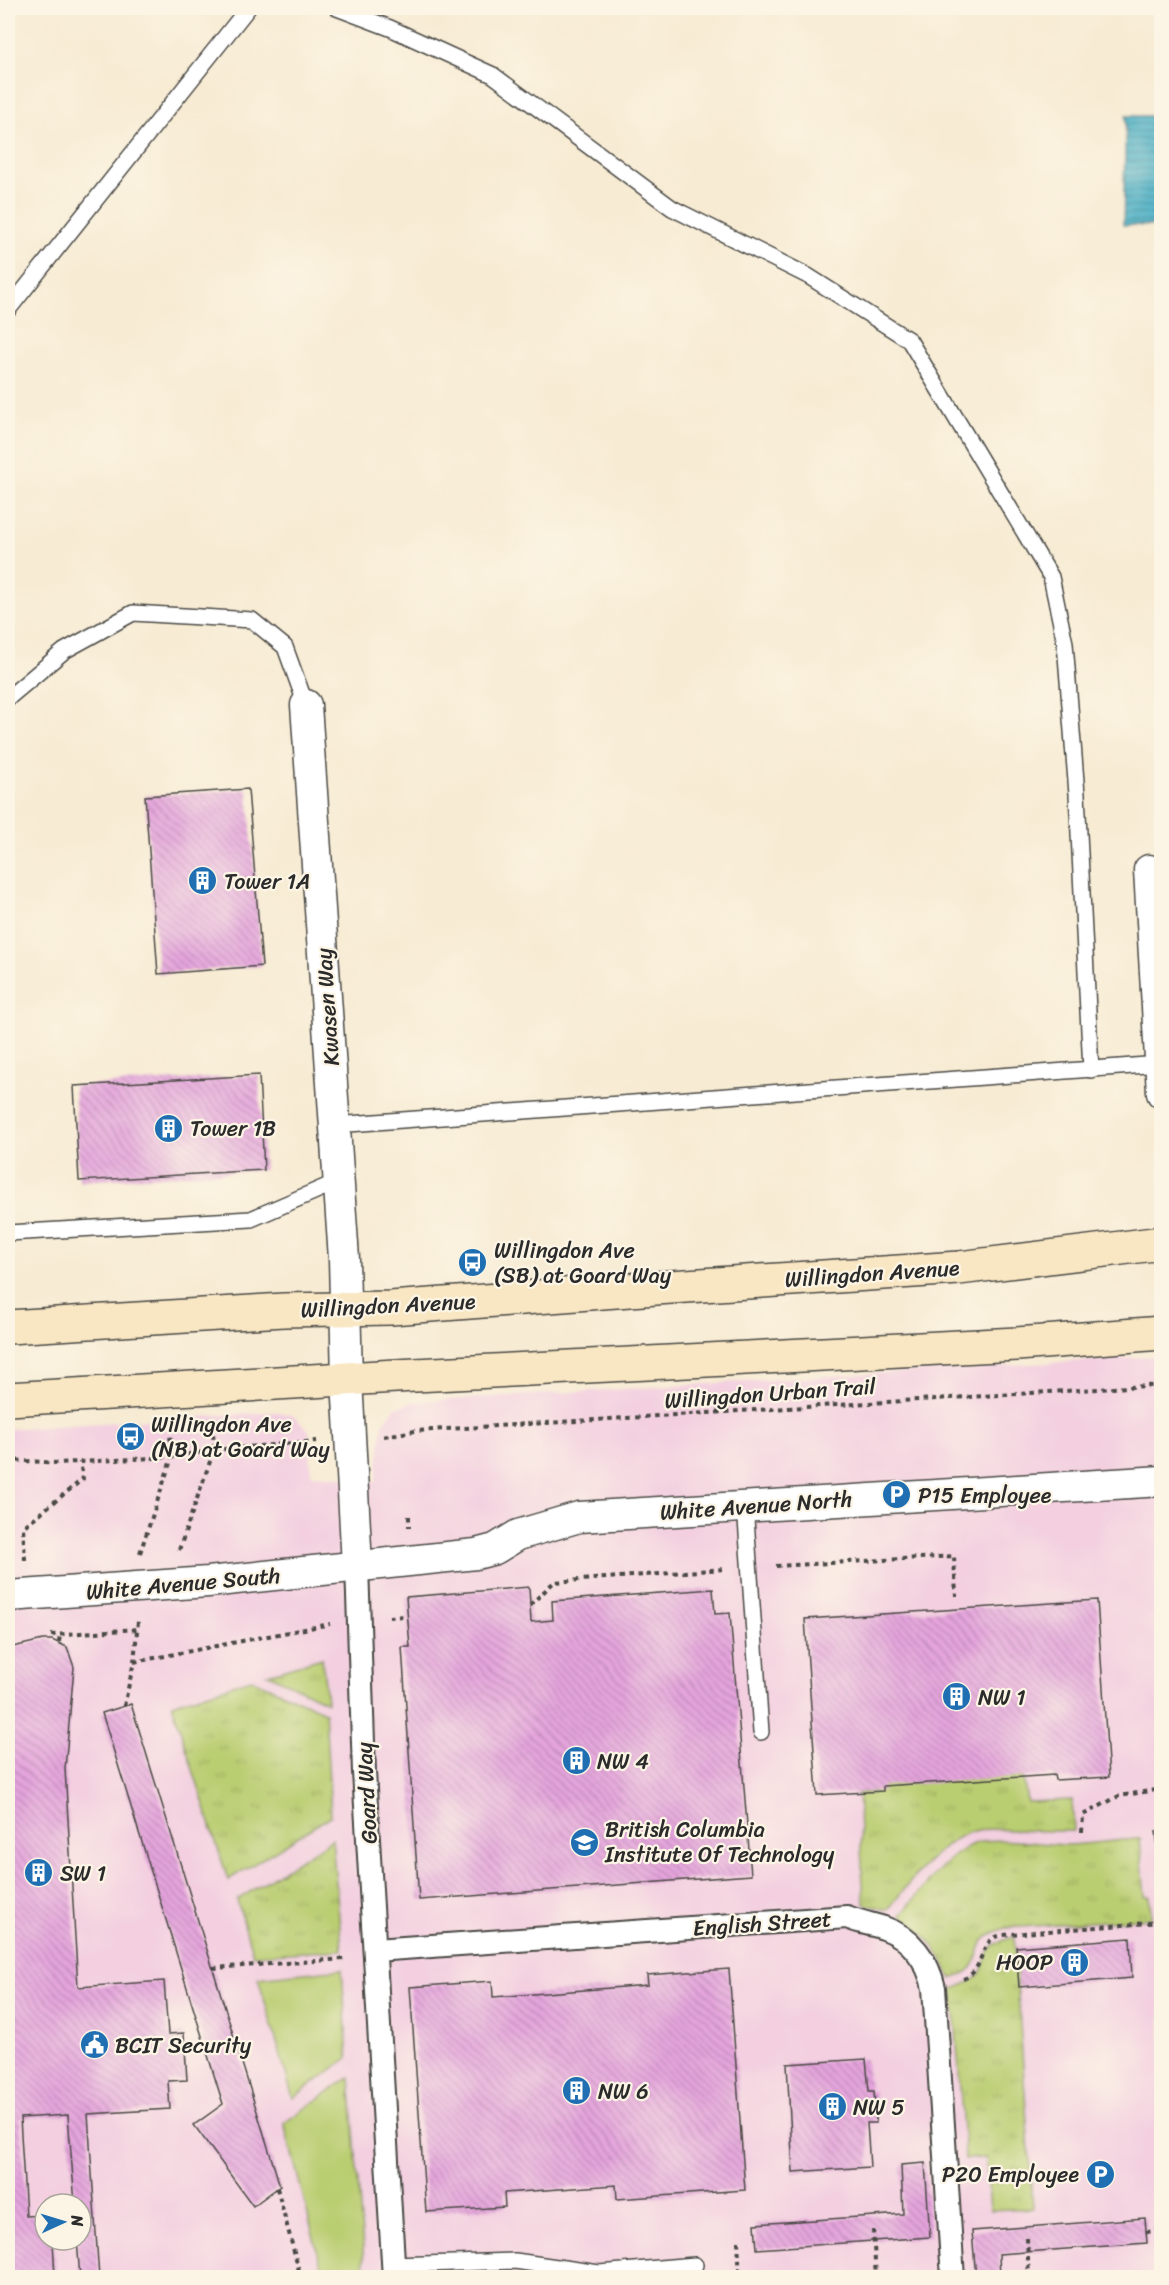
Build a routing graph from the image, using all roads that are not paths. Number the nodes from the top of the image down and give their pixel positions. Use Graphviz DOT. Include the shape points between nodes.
graph roads {
  1 [pos="248,8"];
  2 [pos="337,8"];
  3 [pos="8,310"];
  4 [pos="8,698"];
  5 [pos="306,705"];
  6 [pos="1149,870"];
  7 [pos="1091,1070"];
  8 [pos="1161,1079"];
  9 [pos="335,1125"];
  10 [pos="339,1181"];
  11 [pos="8,1233"];
  12 [pos="1161,1243"];
  13 [pos="346,1308"];
  14 [pos="8,1327"];
  15 [pos="1161,1333"];
  16 [pos="347,1379"];
  17 [pos="8,1400"];
  18 [pos="1161,1481"];
  19 [pos="745,1505"];
  20 [pos="357,1566"];
  21 [pos="8,1596"];
  22 [pos="761,1732"];
  23 [pos="375,1954"];
  24 [pos="695,2265"];
  25 [pos="394,2271"];
  26 [pos="953,2277"];
  1 -- 3 [label="lane"];
  2 -- 7 [label="lane" via="493,75 672,208 808,276 909,340 1051,577 1065,643"];
  4 -- 5 [label="lane" via="64,651 133,613 252,620 285,647"];
  5 -- 9 [label="street, Kwasen Way"];
  6 -- 8 [label="street"];
  7 -- 8 [label="lane"];
  7 -- 9 [label="lane"];
  9 -- 10 [label="street, Kwasen Way"];
  10 -- 11 [label="lane" via="251,1219"];
  10 -- 13 [label="street, Kwasen Way"];
  12 -- 13 [label="main road, Willingdon Avenue" via="959,1268"];
  13 -- 14 [label="main road, Willingdon Avenue"];
  13 -- 16 [label="street, Goard Way"];
  15 -- 16 [label="main road"];
  16 -- 17 [label="main road"];
  16 -- 20 [label="street, Goard Way"];
  18 -- 19 [label="street, White Avenue North"];
  19 -- 20 [label="street, White Avenue North" via="579,1517 518,1535 495,1549 476,1554"];
  19 -- 22 [label="lane"];
  20 -- 21 [label="street, White Avenue South" via="219,1581"];
  20 -- 23 [label="street, Goard Way"];
  23 -- 25 [label="street, Goard Way"];
  23 -- 26 [label="street, English Street" via="847,1917 903,1938 920,1954 934,1988"];
  24 -- 25 [label="lane" via="598,2273 514,2261"];
}
